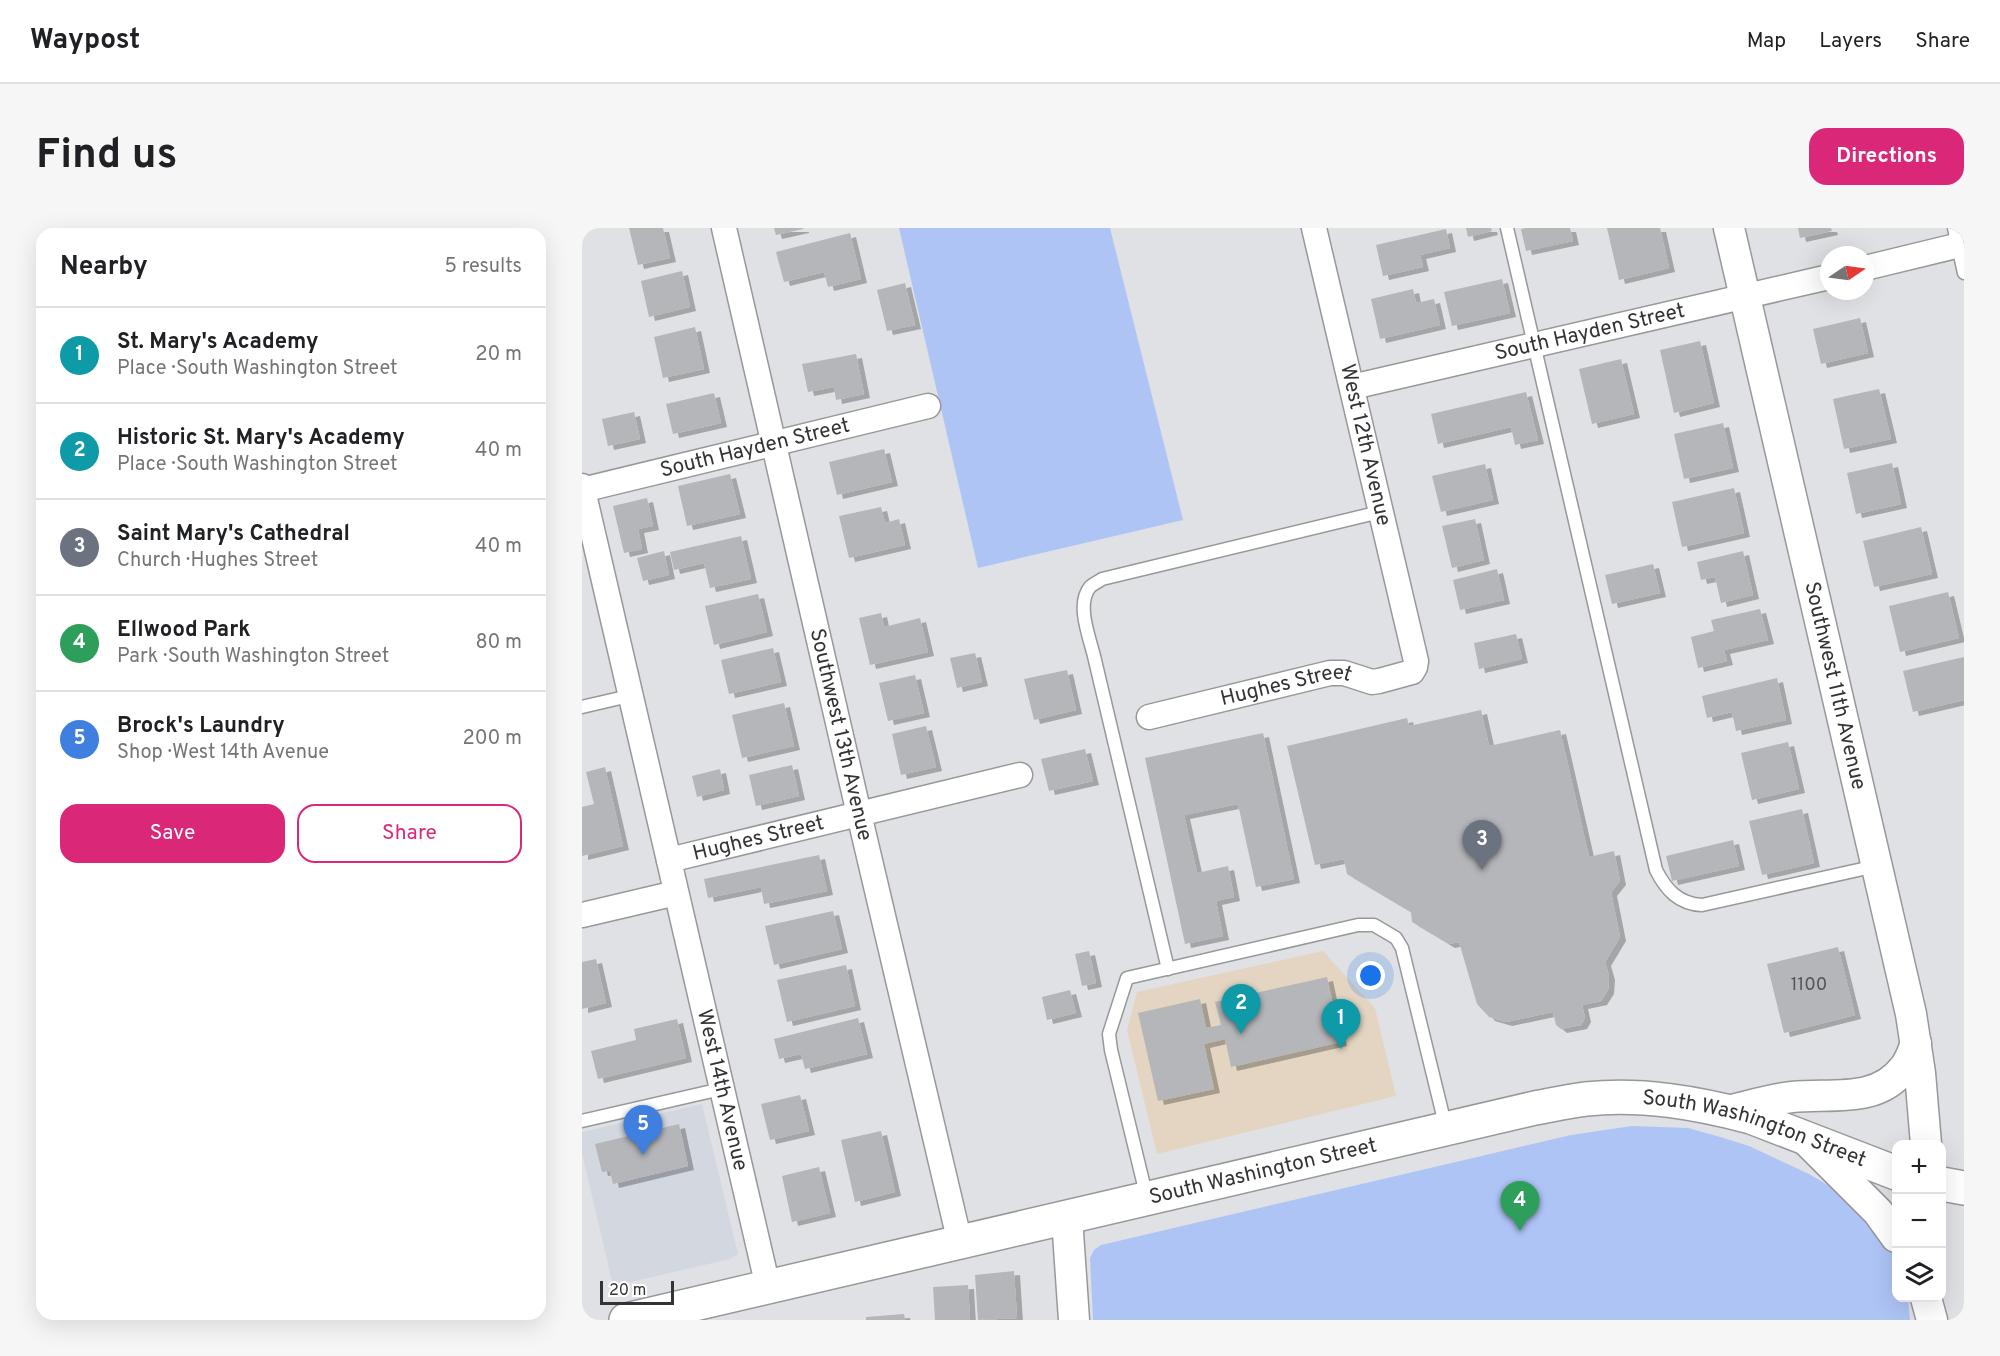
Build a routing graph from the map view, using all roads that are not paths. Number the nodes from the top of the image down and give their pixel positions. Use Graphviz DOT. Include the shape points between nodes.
graph roads {
  1 [pos="724,228"];
  2 [pos="1314,228"];
  3 [pos="1507,228"];
  4 [pos="1729,228"];
  5 [pos="1958,239"];
  6 [pos="1874,265"];
  7 [pos="1964,273"];
  8 [pos="1820,279"];
  9 [pos="1746,297"];
  10 [pos="1534,344"];
  11 [pos="1352,387"];
  12 [pos="928,406"];
  13 [pos="774,442"];
  14 [pos="582,488"];
  15 [pos="1380,512"];
  16 [pos="1416,661"];
  17 [pos="629,696"];
  18 [pos="582,707"];
  19 [pos="1149,717"];
  20 [pos="1020,775"];
  21 [pos="859,814"];
  22 [pos="669,860"];
  23 [pos="1877,866"];
  24 [pos="676,893"];
  25 [pos="582,915"];
  26 [pos="1168,969"];
  27 [pos="1916,1043"];
  28 [pos="721,1089"];
  29 [pos="1728,1111"];
  30 [pos="582,1121"];
  31 [pos="1447,1128"];
  32 [pos="1805,1139"];
  33 [pos="1926,1140"];
  34 [pos="1892,1172"];
  35 [pos="1946,1185"];
  36 [pos="1964,1188"];
  37 [pos="1147,1199"];
  38 [pos="1066,1218"];
  39 [pos="1892,1231"];
  40 [pos="960,1243"];
  41 [pos="768,1287"];
  42 [pos="1927,1302"];
  43 [pos="1933,1302"];
  44 [pos="637,1319"];
  45 [pos="1074,1320"];
  46 [pos="1933,1320"];
  1 -- 13 [label="street, Southwest 13th Avenue"];
  2 -- 11 [label="street, West 12th Avenue"];
  3 -- 10 [label="lane"];
  4 -- 9 [label="street, Southwest 11th Avenue"];
  5 -- 6 [label="street"];
  5 -- 7 [label="lane"];
  8 -- 9 [label="street, South Hayden Street"];
  9 -- 10 [label="street, South Hayden Street"];
  9 -- 23 [label="street, Southwest 11th Avenue"];
  10 -- 11 [label="street, South Hayden Street"];
  10 -- 23 [label="lane" via="1656,870 1662,882 1682,901 1702,905"];
  11 -- 15 [label="street, West 12th Avenue"];
  12 -- 13 [label="street, South Hayden Street"];
  13 -- 14 [label="street, South Hayden Street"];
  13 -- 21 [label="street, Southwest 13th Avenue"];
  14 -- 17 [label="street"];
  15 -- 16 [label="street, West 12th Avenue"];
  15 -- 26 [label="lane" via="1102,579 1084,597 1084,612"];
  16 -- 19 [label="street, Hughes Street" via="1412,672 1379,681 1330,673"];
  17 -- 18 [label="lane"];
  17 -- 22 [label="street"];
  20 -- 21 [label="street, Hughes Street"];
  21 -- 22 [label="street, Hughes Street"];
  21 -- 40 [label="street, Southwest 13th Avenue"];
  22 -- 24 [label="street, West 14th Avenue"];
  23 -- 27 [label="street, Southwest 11th Avenue"];
  24 -- 25 [label="street"];
  24 -- 28 [label="street, West 14th Avenue"];
  26 -- 31 [label="lane" via="1358,925 1374,925 1396,938 1402,948"];
  26 -- 37 [label="lane" via="1126,978 1109,1034"];
  27 -- 29 [label="street" via="1902,1071 1877,1089 1848,1096 1790,1097"];
  27 -- 33 [label="street, Southwest 11th Avenue"];
  28 -- 30 [label="lane"];
  28 -- 41 [label="street, West 14th Avenue"];
  29 -- 31 [label="main road, South Washington Street" via="1685,1101 1586,1099"];
  29 -- 32 [label="main road, South Washington Street"];
  31 -- 37 [label="main road, South Washington Street"];
  32 -- 34 [label="main road, South Washington Street"];
  32 -- 39 [label="street" via="1878,1212"];
  35 -- 36 [label="main road"];
  37 -- 38 [label="main road, South Washington Street"];
  38 -- 40 [label="main road, South Washington Street"];
  38 -- 45 [label="street"];
  40 -- 41 [label="main road, South Washington Street"];
  41 -- 44 [label="main road, South Washington Street"];
  42 -- 46 [label="street"];
  43 -- 46 [label="street"];
}
